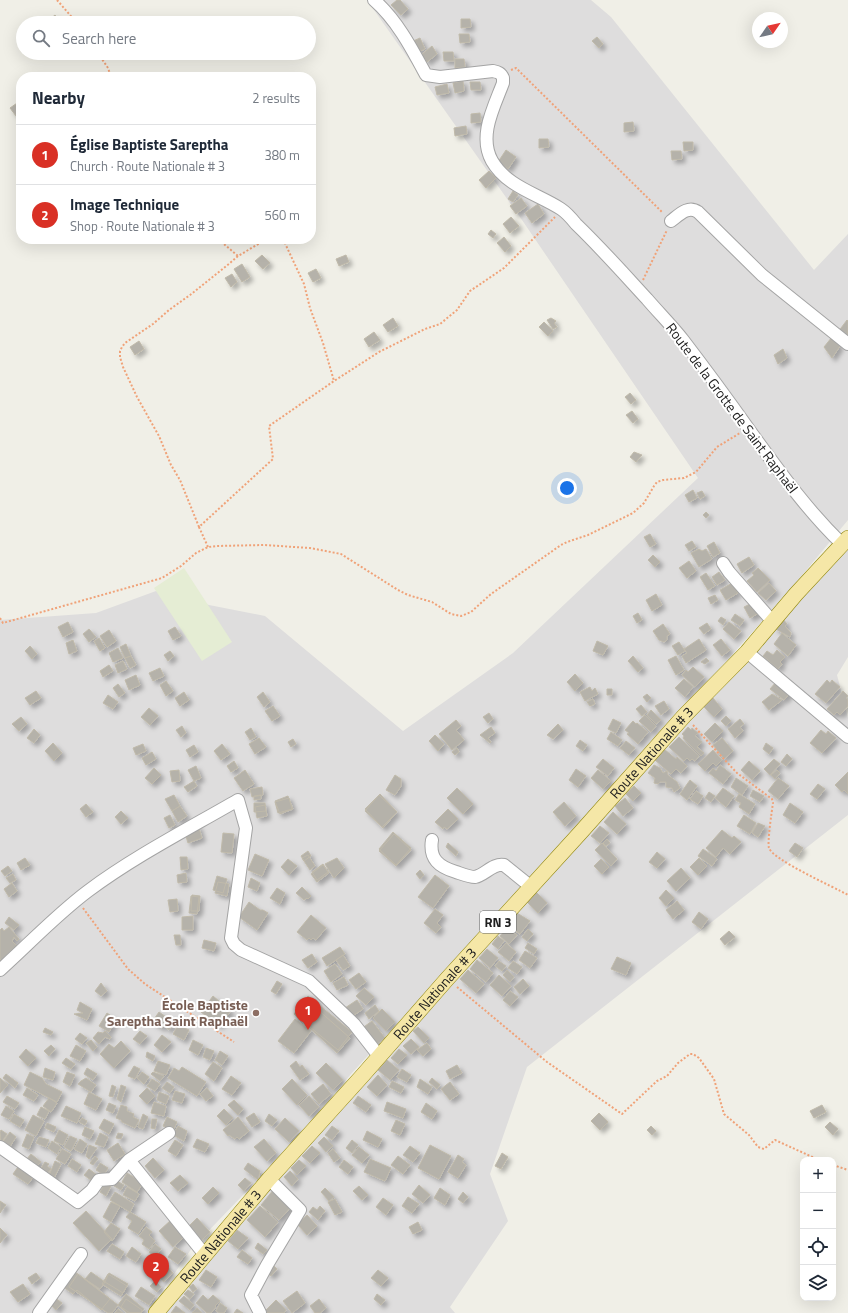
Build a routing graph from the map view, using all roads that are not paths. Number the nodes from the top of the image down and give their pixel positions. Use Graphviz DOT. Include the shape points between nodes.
graph roads {
  1 [pos="374,0"];
  2 [pos="671,221"];
  3 [pos="848,344"];
  4 [pos="845,541"];
  5 [pos="723,562"];
  6 [pos="773,622"];
  7 [pos="747,652"];
  8 [pos="848,737"];
  9 [pos="432,840"];
  10 [pos="530,886"];
  11 [pos="0,970"];
  12 [pos="379,1056"];
  13 [pos="169,1133"];
  14 [pos="0,1147"];
  15 [pos="129,1160"];
  16 [pos="269,1179"];
  17 [pos="81,1254"];
  18 [pos="205,1255"];
  19 [pos="39,1313"];
  20 [pos="156,1313"];
  21 [pos="260,1313"];
  1 -- 4 [label="street, Route de la Grotte de Saint Raphaël" via="384,8 407,40 426,75 440,77 493,71 501,74 504,78 487,129 488,150 492,160 514,184 563,210 594,241 682,339 804,505 823,526"];
  2 -- 3 [label="street" via="689,209 694,209 762,275"];
  4 -- 6 [label="main road, Route Nationale # 3 / RN 3"];
  5 -- 6 [label="street"];
  6 -- 7 [label="main road, Route Nationale # 3 / RN 3"];
  7 -- 8 [label="street"];
  7 -- 10 [label="main road, Route Nationale # 3 / RN 3" via="684,716"];
  9 -- 10 [label="street" via="435,860 445,869 475,877 500,864"];
  10 -- 12 [label="main road, Route Nationale # 3 / RN 3"];
  11 -- 12 [label="street" via="77,899 129,863 238,800 246,828 231,938 234,944 241,950 310,981 354,1024"];
  12 -- 16 [label="main road, Route Nationale # 3 / RN 3"];
  13 -- 15 [label="street"];
  14 -- 15 [label="street" via="78,1202 99,1180 112,1180"];
  15 -- 18 [label="street"];
  16 -- 18 [label="main road, Route Nationale # 3 / RN 3"];
  16 -- 21 [label="street" via="300,1210 251,1295"];
  17 -- 19 [label="street"];
  18 -- 20 [label="main road, Route Nationale # 3 / RN 3"];
}
